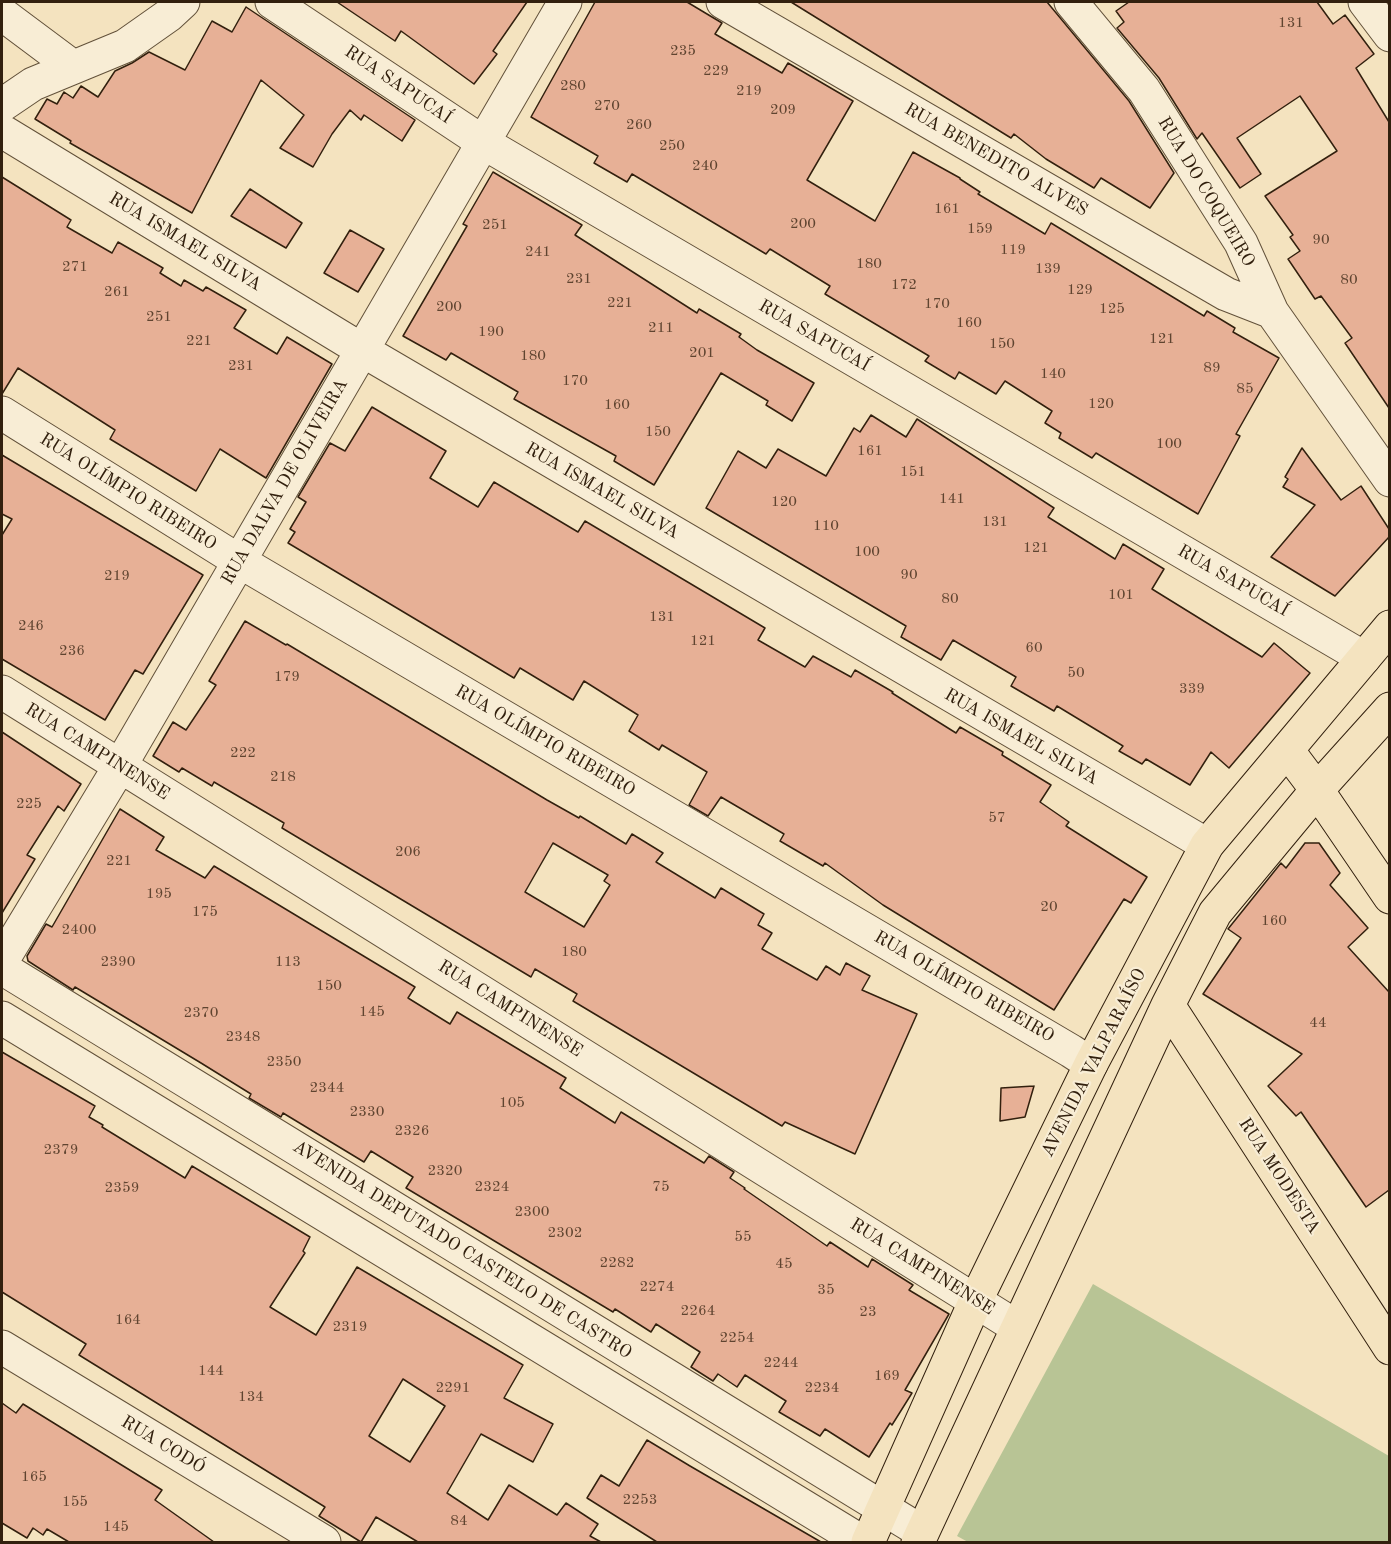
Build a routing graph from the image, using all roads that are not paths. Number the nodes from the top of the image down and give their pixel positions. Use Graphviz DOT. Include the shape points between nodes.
graph roads {
  1 [pos="183,2"];
  2 [pos="272,2"];
  3 [pos="565,2"];
  4 [pos="723,2"];
  5 [pos="1071,2"];
  6 [pos="1365,2"];
  7 [pos="2,14"];
  8 [pos="1389,35"];
  9 [pos="73,67"];
  10 [pos="2,105"];
  11 [pos="2,131"];
  12 [pos="484,142"];
  13 [pos="1272,312"];
  14 [pos="362,350"];
  15 [pos="2,413"];
  16 [pos="1389,480"];
  17 [pos="239,561"];
  18 [pos="1389,627"];
  19 [pos="1364,658"];
  20 [pos="2,692"];
  21 [pos="1389,709"];
  22 [pos="1287,750"];
  23 [pos="120,766"];
  24 [pos="1317,789"];
  25 [pos="1206,845"];
  26 [pos="1389,897"];
  27 [pos="2,961"];
  28 [pos="2,968"];
  29 [pos="1168,1005"];
  30 [pos="2,1018"];
  31 [pos="1091,1064"];
  32 [pos="975,1300"];
  33 [pos="1017,1327"];
  34 [pos="2,1347"];
  35 [pos="1389,1347"];
  36 [pos="883,1509"];
  37 [pos="920,1537"];
  38 [pos="324,1542"];
  39 [pos="862,1542"];
  40 [pos="868,1542"];
  1 -- 9 [label="street" via="125,46"];
  2 -- 12 [label="street, RUA SAPUCAÍ"];
  3 -- 12 [label="street, RUA DALVA DE OLIVEIRA"];
  4 -- 13 [label="street, RUA BENEDITO ALVES" via="1226,294"];
  5 -- 13 [label="street, RUA DO COQUEIRO" via="1144,90 1241,243"];
  6 -- 8 [label="street"];
  7 -- 9 [label="street"];
  9 -- 10 [label="street" via="33,84"];
  11 -- 14 [label="street, RUA ISMAEL SILVA"];
  12 -- 14 [label="street, RUA DALVA DE OLIVEIRA"];
  12 -- 19 [label="street, RUA SAPUCAÍ"];
  13 -- 16 [label="street, RUA DO COQUEIRO"];
  14 -- 17 [label="street, RUA DALVA DE OLIVEIRA"];
  14 -- 25 [label="street, RUA ISMAEL SILVA"];
  15 -- 17 [label="street, RUA OLÍMPIO RIBEIRO"];
  17 -- 23 [label="street, RUA DALVA DE OLIVEIRA"];
  17 -- 31 [label="street, RUA OLÍMPIO RIBEIRO"];
  18 -- 19 [label="main road, AVENIDA VALPARAÍSO"];
  19 -- 22 [label="main road, AVENIDA VALPARAÍSO"];
  20 -- 23 [label="street, RUA CAMPINENSE"];
  21 -- 24 [label="main road"];
  22 -- 24 [label="main road"];
  22 -- 25 [label="main road, AVENIDA VALPARAÍSO"];
  23 -- 27 [label="street, RUA DALVA DE OLIVEIRA"];
  23 -- 32 [label="street, RUA CAMPINENSE"];
  24 -- 26 [label="main road"];
  24 -- 29 [label="main road" via="1215,913"];
  25 -- 31 [label="main road, AVENIDA VALPARAÍSO"];
  28 -- 36 [label="street, AVENIDA DEPUTADO CASTELO DE CASTRO"];
  29 -- 33 [label="main road"];
  29 -- 35 [label="main road, RUA MODESTA"];
  30 -- 39 [label="street"];
  31 -- 32 [label="main road, AVENIDA VALPARAÍSO"];
  32 -- 33 [label="street, RUA CAMPINENSE"];
  32 -- 36 [label="main road, AVENIDA VALPARAÍSO"];
  33 -- 37 [label="main road"];
  34 -- 38 [label="street, RUA CODÓ"];
  36 -- 37 [label="street, AVENIDA DEPUTADO CASTELO DE CASTRO"];
  36 -- 40 [label="main road, AVENIDA VALPARAÍSO"];
}
